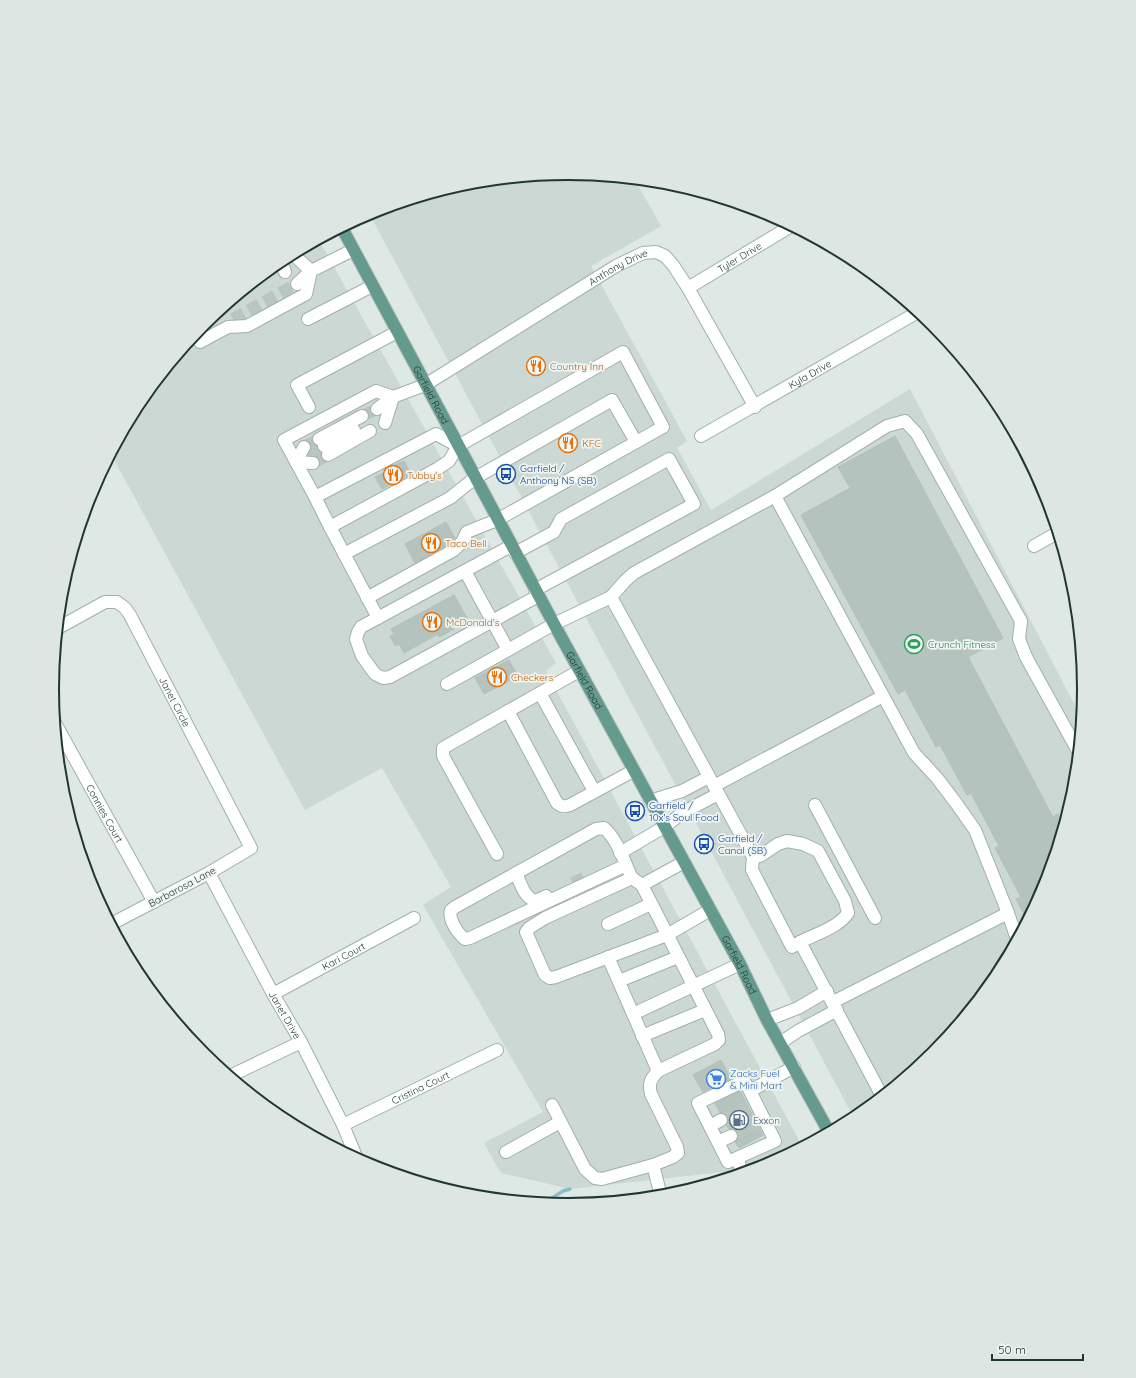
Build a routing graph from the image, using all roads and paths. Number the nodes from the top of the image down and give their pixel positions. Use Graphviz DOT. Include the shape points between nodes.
graph roads {
  1 [pos="786,229"];
  2 [pos="344,232"];
  3 [pos="353,250"];
  4 [pos="303,255"];
  5 [pos="297,258"];
  6 [pos="283,267"];
  7 [pos="311,271"];
  8 [pos="285,272"];
  9 [pos="297,284"];
  10 [pos="372,286"];
  11 [pos="688,288"];
  12 [pos="913,315"];
  13 [pos="233,319"];
  14 [pos="308,319"];
  15 [pos="206,331"];
  16 [pos="397,332"];
  17 [pos="199,339"];
  18 [pos="425,385"];
  19 [pos="393,397"];
  20 [pos="309,407"];
  21 [pos="755,407"];
  22 [pos="366,424"];
  23 [pos="701,436"];
  24 [pos="636,442"];
  25 [pos="458,446"];
  26 [pos="308,455"];
  27 [pos="296,462"];
  28 [pos="475,478"];
  29 [pos="775,496"];
  30 [pos="315,498"];
  31 [pos="497,520"];
  32 [pos="330,527"];
  33 [pos="1053,535"];
  34 [pos="1034,546"];
  35 [pos="513,549"];
  36 [pos="344,554"];
  37 [pos="465,570"];
  38 [pos="537,593"];
  39 [pos="611,597"];
  40 [pos="367,598"];
  41 [pos="378,618"];
  42 [pos="492,621"];
  43 [pos="554,624"];
  44 [pos="63,625"];
  45 [pos="508,650"];
  46 [pos="579,671"];
  47 [pos="447,684"];
  48 [pos="540,693"];
  49 [pos="883,696"];
  50 [pos="508,711"];
  51 [pos="61,734"];
  52 [pos="1074,745"];
  53 [pos="633,770"];
  54 [pos="714,786"];
  55 [pos="594,791"];
  56 [pos="650,801"];
  57 [pos="815,805"];
  58 [pos="664,827"];
  59 [pos="251,848"];
  60 [pos="620,853"];
  61 [pos="496,854"];
  62 [pos="753,856"];
  63 [pos="684,862"];
  64 [pos="626,865"];
  65 [pos="209,873"];
  66 [pos="516,874"];
  67 [pos="604,876"];
  68 [pos="585,877"];
  69 [pos="637,882"];
  70 [pos="573,883"];
  71 [pos="154,902"];
  72 [pos="651,904"];
  73 [pos="710,910"];
  74 [pos="1008,913"];
  75 [pos="414,918"];
  76 [pos="875,918"];
  77 [pos="115,922"];
  78 [pos="608,924"];
  79 [pos="1015,933"];
  80 [pos="666,934"];
  81 [pos="800,942"];
  82 [pos="608,957"];
  83 [pos="678,957"];
  84 [pos="740,964"];
  85 [pos="619,981"];
  86 [pos="692,986"];
  87 [pos="273,994"];
  88 [pos="832,1001"];
  89 [pos="705,1010"];
  90 [pos="633,1014"];
  91 [pos="767,1020"];
  92 [pos="642,1036"];
  93 [pos="301,1042"];
  94 [pos="780,1043"];
  95 [pos="497,1050"];
  96 [pos="794,1066"];
  97 [pos="658,1071"];
  98 [pos="234,1074"];
  99 [pos="750,1090"];
  100 [pos="880,1092"];
  101 [pos="552,1105"];
  102 [pos="721,1120"];
  103 [pos="560,1122"];
  104 [pos="343,1125"];
  105 [pos="710,1126"];
  106 [pos="826,1127"];
  107 [pos="731,1136"];
  108 [pos="718,1142"];
  109 [pos="354,1151"];
  110 [pos="506,1152"];
  111 [pos="738,1158"];
  112 [pos="653,1165"];
  113 [pos="740,1168"];
  114 [pos="659,1189"];
  1 -- 11 [label="street, Tyler Drive"];
  2 -- 3 [label="main road, Garfield Road"];
  3 -- 7 [label="street"];
  3 -- 10 [label="main road, Garfield Road"];
  4 -- 7 [label="street"];
  5 -- 7 [label="street"];
  6 -- 8 [label="street"];
  7 -- 9 [label="street"];
  7 -- 17 [label="street" via="306,294 247,326 228,327 200,342"];
  10 -- 14 [label="street"];
  10 -- 16 [label="main road, Garfield Road"];
  11 -- 18 [label="street, Anthony Drive" via="665,256 656,252 643,253 616,266"];
  11 -- 21 [label="street, Anthony Drive"];
  12 -- 21 [label="street, Kyla Drive"];
  13 -- 15 [label="street"];
  16 -- 18 [label="main road, Garfield Road"];
  16 -- 20 [label="street" via="297,385"];
  18 -- 19 [label="street, Anthony Drive"];
  18 -- 25 [label="main road, Garfield Road"];
  19 -- 19 [label="street, Anthony Drive" via="381,416"];
  19 -- 27 [label="street" via="376,391 284,440"];
  21 -- 23 [label="street, Kyla Drive"];
  22 -- 22 [label="street" via="324,447"];
  24 -- 25 [label="street" via="663,427 623,352"];
  24 -- 28 [label="street" via="612,400"];
  24 -- 31 [label="street"];
  25 -- 28 [label="main road, Garfield Road"];
  25 -- 30 [label="street" via="436,434"];
  25 -- 32 [label="street" via="449,461"];
  26 -- 27 [label="street"];
  27 -- 30 [label="street"];
  28 -- 31 [label="main road, Garfield Road"];
  28 -- 36 [label="street" via="450,498"];
  29 -- 39 [label="street" via="634,573"];
  29 -- 49 [label="street"];
  29 -- 52 [label="street" via="887,426 905,421 917,434 1021,621 1019,639 1026,657"];
  30 -- 32 [label="street"];
  31 -- 35 [label="main road, Garfield Road"];
  31 -- 40 [label="street" via="467,532 454,550"];
  32 -- 36 [label="street"];
  33 -- 34 [label="street"];
  35 -- 37 [label="street"];
  35 -- 38 [label="main road, Garfield Road"];
  35 -- 38 [label="street" via="554,532 561,519 669,458 694,504"];
  36 -- 40 [label="street"];
  37 -- 41 [label="street"];
  37 -- 42 [label="street"];
  38 -- 42 [label="street"];
  38 -- 43 [label="main road, Garfield Road"];
  39 -- 43 [label="street"];
  39 -- 54 [label="street"];
  40 -- 41 [label="street"];
  41 -- 42 [label="street" via="361,627 356,639 368,665 375,674 383,678"];
  42 -- 45 [label="street"];
  43 -- 45 [label="street"];
  43 -- 46 [label="main road, Garfield Road"];
  44 -- 59 [label="street, Janet Circle" via="105,602 117,602 125,608"];
  45 -- 47 [label="street"];
  46 -- 48 [label="street"];
  46 -- 53 [label="main road, Garfield Road"];
  48 -- 50 [label="street"];
  48 -- 55 [label="street"];
  49 -- 54 [label="street"];
  49 -- 74 [label="street" via="914,753 937,778 974,830"];
  50 -- 55 [label="street" via="557,803 561,806 570,805"];
  50 -- 61 [label="street" via="442,748 442,756"];
  51 -- 71 [label="street, Connies Court"];
  53 -- 55 [label="street"];
  53 -- 56 [label="main road, Garfield Road"];
  54 -- 56 [label="street" via="682,791"];
  54 -- 58 [label="street"];
  54 -- 62 [label="street"];
  56 -- 58 [label="main road, Garfield Road"];
  57 -- 76 [label="street"];
  58 -- 60 [label="street"];
  58 -- 63 [label="main road, Garfield Road"];
  59 -- 65 [label="street, Barbarosa Lane"];
  60 -- 64 [label="street"];
  60 -- 66 [label="street" via="609,832 604,828 596,829"];
  62 -- 81 [label="street" via="752,870 792,947"];
  62 -- 81 [label="street" via="760,856 787,841 803,844 818,851 845,901 848,913 835,925"];
  63 -- 69 [label="street"];
  63 -- 73 [label="main road, Garfield Road"];
  64 -- 67 [label="street"];
  64 -- 69 [label="street"];
  65 -- 71 [label="street, Barbarosa Lane"];
  65 -- 87 [label="street, Janet Drive"];
  66 -- 67 [label="street" via="451,910 450,917 461,936 465,939 470,938"];
  66 -- 70 [label="street" via="526,895 536,901"];
  67 -- 68 [label="street" via="591,874"];
  69 -- 72 [label="street"];
  69 -- 82 [label="street" via="545,918 526,932 545,975 550,978"];
  71 -- 77 [label="street, Barbarosa Lane"];
  72 -- 78 [label="street"];
  72 -- 80 [label="street"];
  73 -- 80 [label="street"];
  73 -- 84 [label="main road, Garfield Road"];
  74 -- 79 [label="street"];
  74 -- 88 [label="street"];
  75 -- 87 [label="street, Kari Court"];
  80 -- 82 [label="street"];
  80 -- 83 [label="street"];
  81 -- 88 [label="street"];
  82 -- 85 [label="street"];
  83 -- 85 [label="street"];
  83 -- 86 [label="street"];
  84 -- 86 [label="street"];
  84 -- 91 [label="main road, Garfield Road"];
  85 -- 90 [label="street"];
  86 -- 89 [label="street"];
  86 -- 90 [label="street"];
  87 -- 93 [label="street, Janet Drive"];
  88 -- 91 [label="street" via="798,1008"];
  88 -- 94 [label="street"];
  88 -- 100 [label="street"];
  89 -- 92 [label="street"];
  89 -- 97 [label="street" via="719,1040"];
  90 -- 92 [label="street"];
  91 -- 94 [label="main road, Garfield Road"];
  92 -- 97 [label="street"];
  93 -- 98 [label="street"];
  93 -- 104 [label="street, Janet Drive"];
  94 -- 96 [label="main road, Garfield Road"];
  95 -- 104 [label="street, Cristina Court"];
  96 -- 99 [label="street"];
  96 -- 106 [label="main road, Garfield Road"];
  97 -- 112 [label="street" via="651,1078 649,1086 678,1152 673,1157"];
  99 -- 105 [label="street" via="744,1080 698,1103"];
  99 -- 111 [label="street" via="752,1104 775,1141"];
  101 -- 103 [label="street"];
  102 -- 105 [label="street"];
  103 -- 110 [label="street"];
  103 -- 112 [label="street" via="585,1169 595,1178 602,1179"];
  104 -- 109 [label="street, Janet Drive"];
  105 -- 108 [label="street"];
  107 -- 108 [label="street"];
  108 -- 111 [label="street" via="728,1162"];
  111 -- 113 [label="street"];
  112 -- 114 [label="street"];
}
